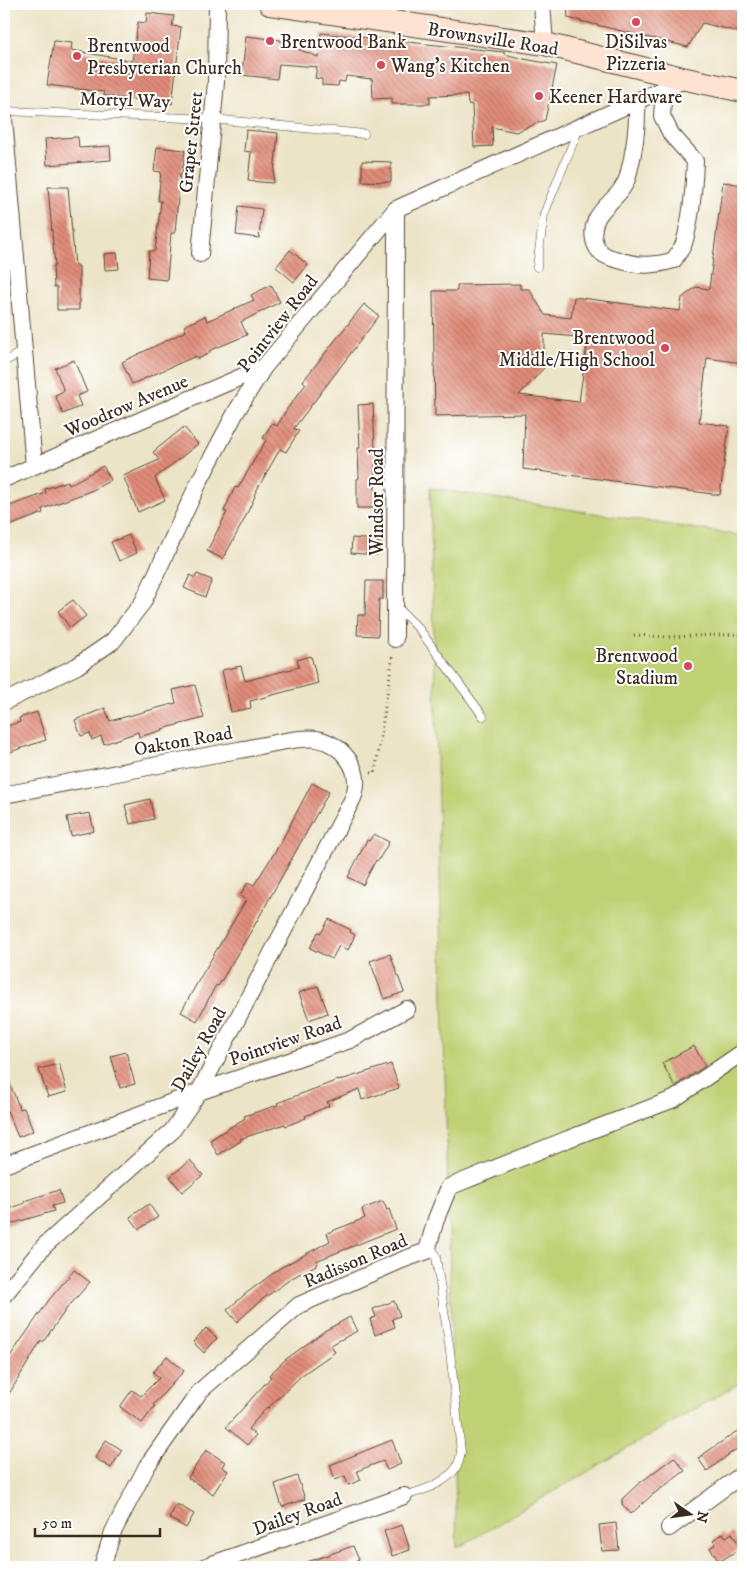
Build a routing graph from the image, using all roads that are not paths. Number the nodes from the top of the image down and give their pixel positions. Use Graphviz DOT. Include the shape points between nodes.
graph roads {
  1 [pos="217,4"];
  2 [pos="270,4"];
  3 [pos="542,4"];
  4 [pos="330,8"];
  5 [pos="544,44"];
  6 [pos="686,79"];
  7 [pos="664,89"];
  8 [pos="743,91"];
  9 [pos="637,101"];
  10 [pos="4,110"];
  11 [pos="4,119"];
  12 [pos="213,119"];
  13 [pos="580,126"];
  14 [pos="364,134"];
  15 [pos="396,209"];
  16 [pos="200,254"];
  17 [pos="537,267"];
  18 [pos="23,351"];
  19 [pos="4,362"];
  20 [pos="264,368"];
  21 [pos="34,466"];
  22 [pos="4,479"];
  23 [pos="396,606"];
  24 [pos="395,639"];
  25 [pos="4,702"];
  26 [pos="483,716"];
  27 [pos="354,773"];
  28 [pos="4,795"];
  29 [pos="407,1009"];
  30 [pos="743,1052"];
  31 [pos="199,1092"];
  32 [pos="4,1165"];
  33 [pos="430,1242"];
  34 [pos="4,1295"];
  35 [pos="743,1474"];
  36 [pos="404,1496"];
  37 [pos="669,1528"];
  38 [pos="102,1567"];
  39 [pos="204,1567"];
  1 -- 12 [label="street, Graper Street"];
  2 -- 4 [label="main road, Brownsville Road"];
  3 -- 5 [label="street"];
  4 -- 5 [label="main road, Brownsville Road"];
  5 -- 6 [label="main road, Brownsville Road"];
  6 -- 7 [label="street, Pointview Road"];
  6 -- 8 [label="main road, Brownsville Road"];
  7 -- 9 [label="street, Pointview Road"];
  7 -- 9 [label="street" via="662,116 671,134 695,161 695,178 684,244 674,260 658,265 636,265 603,256 592,233 600,214 622,190 628,177"];
  9 -- 13 [label="street, Pointview Road"];
  10 -- 12 [label="lane, Mortyl Way"];
  11 -- 18 [label="street"];
  12 -- 14 [label="lane, Mortyl Way"];
  12 -- 16 [label="street, Graper Street"];
  13 -- 15 [label="street, Pointview Road"];
  13 -- 17 [label="lane" via="544,214"];
  15 -- 20 [label="street, Pointview Road"];
  15 -- 23 [label="street, Windsor Road"];
  18 -- 19 [label="lane"];
  18 -- 21 [label="street"];
  20 -- 21 [label="street, Woodrow Avenue"];
  20 -- 25 [label="street, Pointview Road" via="200,480 143,602 113,641 77,666"];
  21 -- 22 [label="street, Woodrow Avenue"];
  23 -- 24 [label="street, Windsor Road"];
  23 -- 26 [label="lane" via="419,629"];
  27 -- 28 [label="street, Oakton Road" via="343,752 316,739 184,760"];
  27 -- 31 [label="street, Dailey Road" via="355,791 349,806"];
  29 -- 31 [label="street, Pointview Road" via="350,1040"];
  30 -- 33 [label="street, Radisson Road" via="674,1099 449,1187"];
  31 -- 32 [label="street, Pointview Road"];
  31 -- 34 [label="street, Dailey Road" via="172,1131 44,1246"];
  33 -- 36 [label="lane" via="436,1257 449,1342 461,1452 457,1467 447,1477"];
  33 -- 38 [label="street, Radisson Road" via="427,1250 299,1305 200,1391 147,1466 113,1532"];
  35 -- 37 [label="street"];
  36 -- 39 [label="street, Dailey Road"];
}
